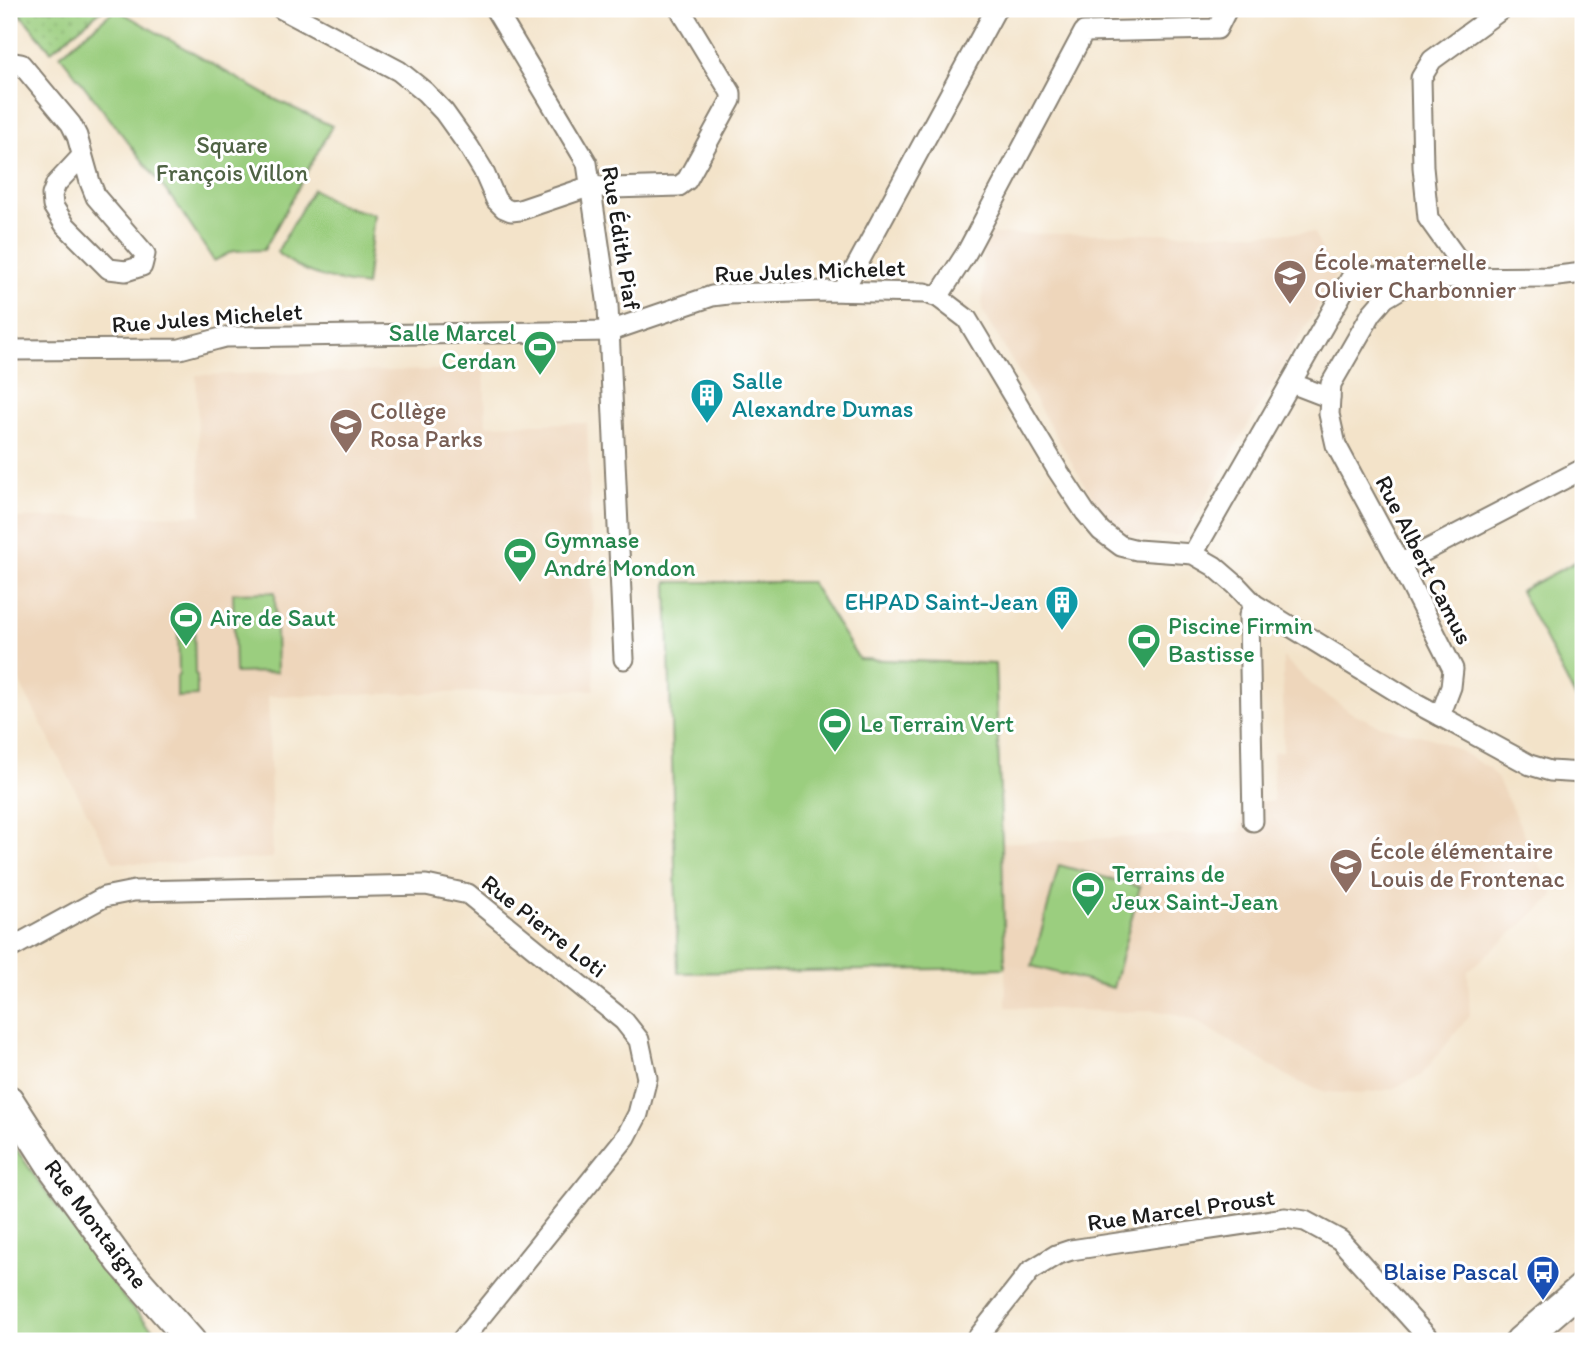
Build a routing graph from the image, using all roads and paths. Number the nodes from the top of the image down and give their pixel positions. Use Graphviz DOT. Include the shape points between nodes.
graph roads {
  1 [pos="282,9"];
  2 [pos="495,9"];
  3 [pos="680,9"];
  4 [pos="996,9"];
  5 [pos="1227,9"];
  6 [pos="1502,9"];
  7 [pos="9,62"];
  8 [pos="82,156"];
  9 [pos="591,186"];
  10 [pos="1583,273"];
  11 [pos="1435,278"];
  12 [pos="1471,278"];
  13 [pos="843,291"];
  14 [pos="938,297"];
  15 [pos="610,331"];
  16 [pos="9,350"];
  17 [pos="1291,383"];
  18 [pos="1330,398"];
  19 [pos="1583,469"];
  20 [pos="1193,554"];
  21 [pos="1400,564"];
  22 [pos="1254,604"];
  23 [pos="624,659"];
  24 [pos="1440,716"];
  25 [pos="1583,773"];
  26 [pos="1253,821"];
  27 [pos="9,949"];
  28 [pos="9,1100"];
  29 [pos="1583,1287"];
  30 [pos="191,1341"];
  31 [pos="461,1341"];
  32 [pos="975,1341"];
  33 [pos="1431,1341"];
  34 [pos="1520,1341"];
  1 -- 9 [label="street" via="399,71 425,92 469,147 504,208 520,210"];
  2 -- 9 [label="street, Rue Édith Piaf" via="587,163"];
  3 -- 9 [label="street" via="731,100 687,180 679,186"];
  4 -- 13 [label="street"];
  5 -- 14 [label="street" via="1217,29 1084,32 967,252"];
  6 -- 12 [label="street" via="1432,60 1420,78 1428,218"];
  7 -- 8 [label="street" via="21,64 71,124"];
  8 -- 8 [label="street" via="96,197 145,254 142,266 126,271 108,269 53,206 56,184"];
  9 -- 15 [label="street, Rue Édith Piaf"];
  10 -- 12 [label="street"];
  11 -- 12 [label="street"];
  11 -- 17 [label="street" via="1352,276"];
  11 -- 18 [label="street" via="1405,286 1372,313 1331,384"];
  13 -- 14 [label="street, Rue Jules Michelet"];
  13 -- 15 [label="street, Rue Jules Michelet" via="720,295"];
  14 -- 20 [label="street, Rue Jules Michelet" via="967,319 1058,471 1101,531 1121,546"];
  15 -- 16 [label="street, Rue Jules Michelet" via="225,337 180,349"];
  15 -- 23 [label="street, Rue Édith Piaf"];
  17 -- 18 [label="street"];
  17 -- 20 [label="street"];
  18 -- 21 [label="street, Rue Albert Camus" via="1328,414 1336,445"];
  19 -- 21 [label="street"];
  20 -- 22 [label="street, Rue Jules Michelet" via="1236,584"];
  21 -- 24 [label="street, Rue Albert Camus" via="1453,669"];
  22 -- 24 [label="street, Rue Jules Michelet"];
  22 -- 26 [label="street" via="1249,616"];
  24 -- 25 [label="street" via="1530,765"];
  27 -- 31 [label="street, Rue Pierre Loti" via="104,897 134,891 426,885 468,894 624,1021 639,1040 647,1078 638,1114 626,1137"];
  28 -- 30 [label="street, Rue Montaigne" via="109,1246"];
  29 -- 34 [label="street"];
  32 -- 33 [label="street, Rue Marcel Proust" via="1030,1271 1056,1255 1285,1219 1306,1221 1340,1240"];
}
